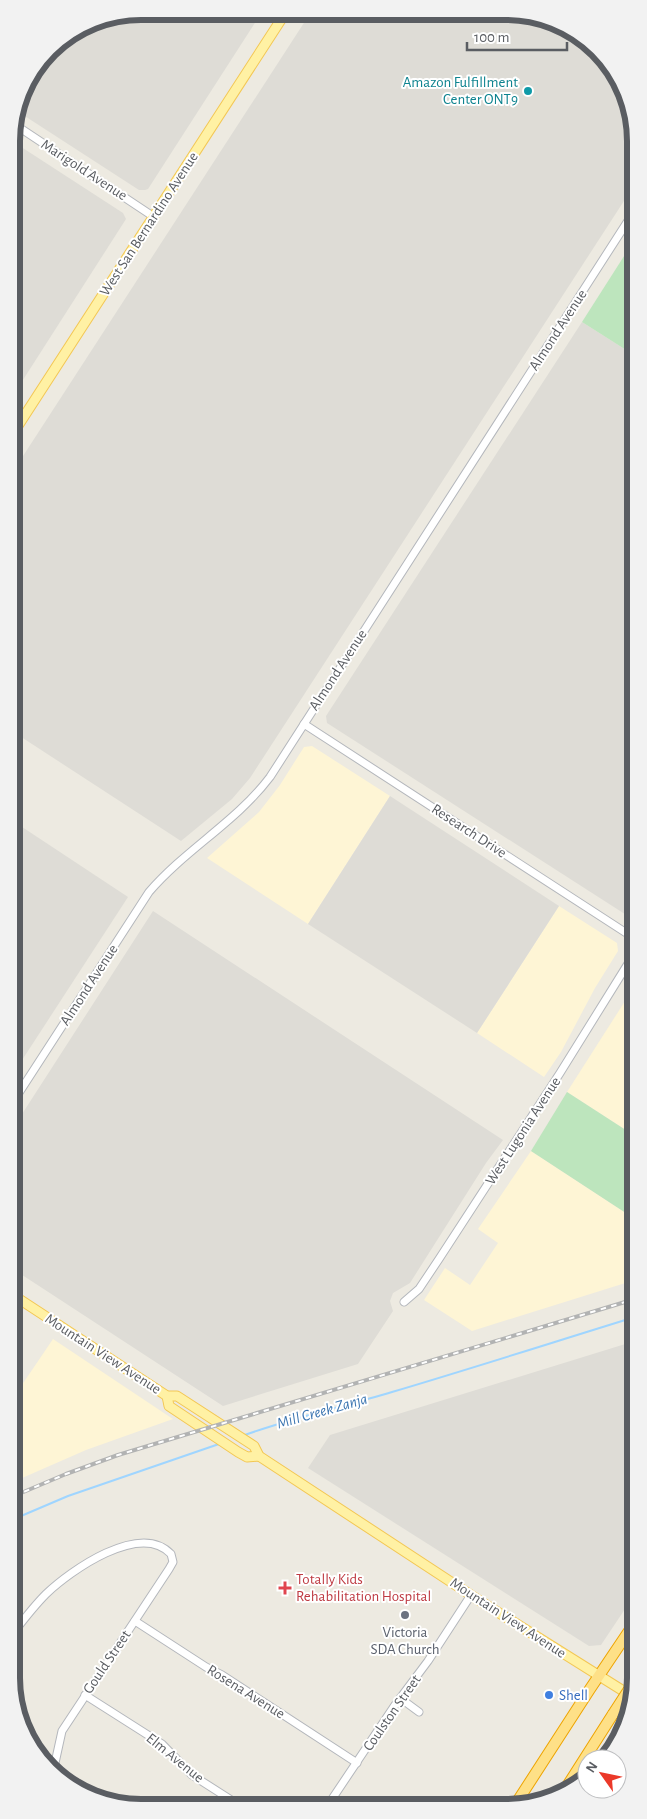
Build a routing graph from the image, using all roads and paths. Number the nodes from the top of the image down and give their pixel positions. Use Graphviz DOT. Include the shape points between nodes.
graph roads {
  1 [pos="281,20"];
  2 [pos="21,128"];
  3 [pos="154,216"];
  4 [pos="627,222"];
  5 [pos="20,423"];
  6 [pos="304,724"];
  7 [pos="627,933"];
  8 [pos="627,965"];
  9 [pos="20,1091"];
  10 [pos="20,1300"];
  11 [pos="404,1302"];
  12 [pos="167,1396"];
  13 [pos="259,1456"];
  14 [pos="471,1595"];
  15 [pos="135,1621"];
  16 [pos="20,1624"];
  17 [pos="627,1634"];
  18 [pos="599,1676"];
  19 [pos="626,1693"];
  20 [pos="86,1695"];
  21 [pos="626,1695"];
  22 [pos="400,1698"];
  23 [pos="419,1712"];
  24 [pos="55,1762"];
  25 [pos="357,1763"];
  26 [pos="571,1780"];
  27 [pos="519,1798"];
  28 [pos="230,1799"];
  29 [pos="334,1799"];
  1 -- 3 [label="main road, West San Bernardino Avenue"];
  2 -- 3 [label="street, Marigold Avenue"];
  3 -- 5 [label="main road, West San Bernardino Avenue"];
  4 -- 6 [label="street, Almond Avenue"];
  6 -- 7 [label="street, Research Drive"];
  6 -- 9 [label="street, Almond Avenue" via="270,777 249,802 171,868 150,892"];
  8 -- 11 [label="street, West Lugonia Avenue" via="439,1259 419,1288"];
  10 -- 12 [label="main road, Mountain View Avenue"];
  12 -- 13 [label="main road, Mountain View Avenue" via="177,1396 254,1446"];
  12 -- 13 [label="main road, Mountain View Avenue" via="169,1406 238,1452 247,1457"];
  13 -- 14 [label="main road, Mountain View Avenue"];
  14 -- 18 [label="main road, Mountain View Avenue"];
  14 -- 22 [label="street, Coulston Street"];
  15 -- 16 [label="street, Gould Street" via="173,1562 173,1557 163,1547 145,1543 127,1545 102,1556 59,1583"];
  15 -- 20 [label="street, Gould Street"];
  15 -- 25 [label="street, Rosena Avenue"];
  17 -- 18 [label="highway"];
  18 -- 19 [label="main road, Mountain View Avenue"];
  18 -- 27 [label="highway"];
  20 -- 24 [label="street, Gould Street" via="60,1735"];
  20 -- 28 [label="street, Elm Avenue" via="162,1744 192,1775"];
  21 -- 26 [label="highway, bridge"];
  22 -- 23 [label="street"];
  22 -- 25 [label="street, Coulston Street"];
  25 -- 29 [label="street, Coulston Street"];
}
